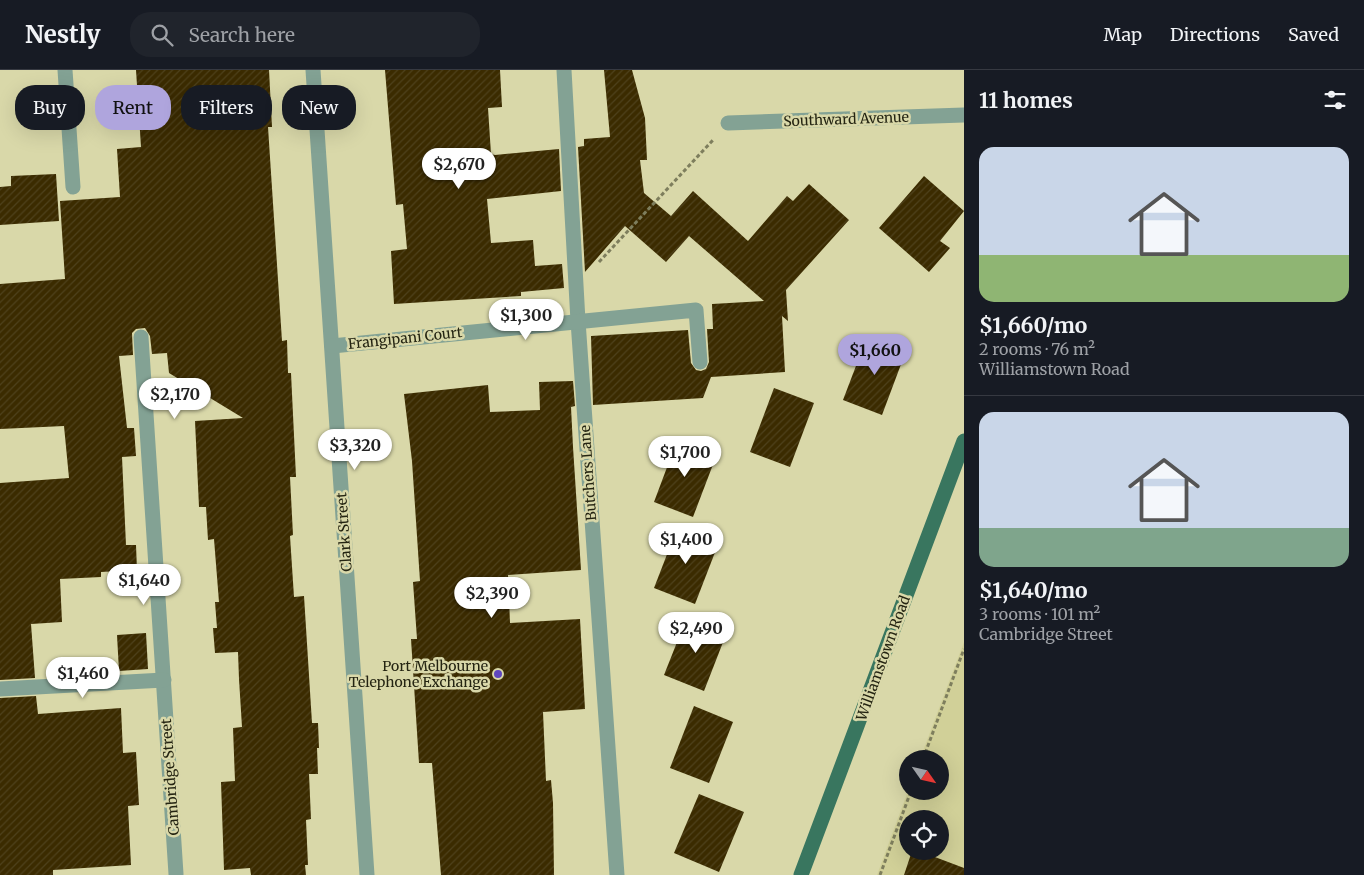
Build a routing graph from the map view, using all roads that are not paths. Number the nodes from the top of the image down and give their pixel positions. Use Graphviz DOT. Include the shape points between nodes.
graph roads {
  1 [pos="65,70"];
  2 [pos="313,70"];
  3 [pos="564,70"];
  4 [pos="964,115"];
  5 [pos="728,123"];
  6 [pos="73,188"];
  7 [pos="578,321"];
  8 [pos="141,337"];
  9 [pos="332,346"];
  10 [pos="700,362"];
  11 [pos="964,441"];
  12 [pos="164,680"];
  13 [pos="0,689"];
  14 [pos="176,874"];
  15 [pos="367,875"];
  16 [pos="617,875"];
  17 [pos="802,875"];
  1 -- 6 [label="street"];
  2 -- 9 [label="street, Clark Street"];
  3 -- 7 [label="street, Butchers Lane"];
  4 -- 5 [label="street, Southward Avenue"];
  7 -- 9 [label="street, Frangipani Court"];
  7 -- 10 [label="street, Frangipani Court" via="696,310"];
  7 -- 16 [label="street, Butchers Lane"];
  8 -- 12 [label="street, Cambridge Street"];
  9 -- 15 [label="street, Clark Street"];
  11 -- 17 [label="main road, Williamstown Road"];
  12 -- 13 [label="street"];
  12 -- 14 [label="street, Cambridge Street"];
}
